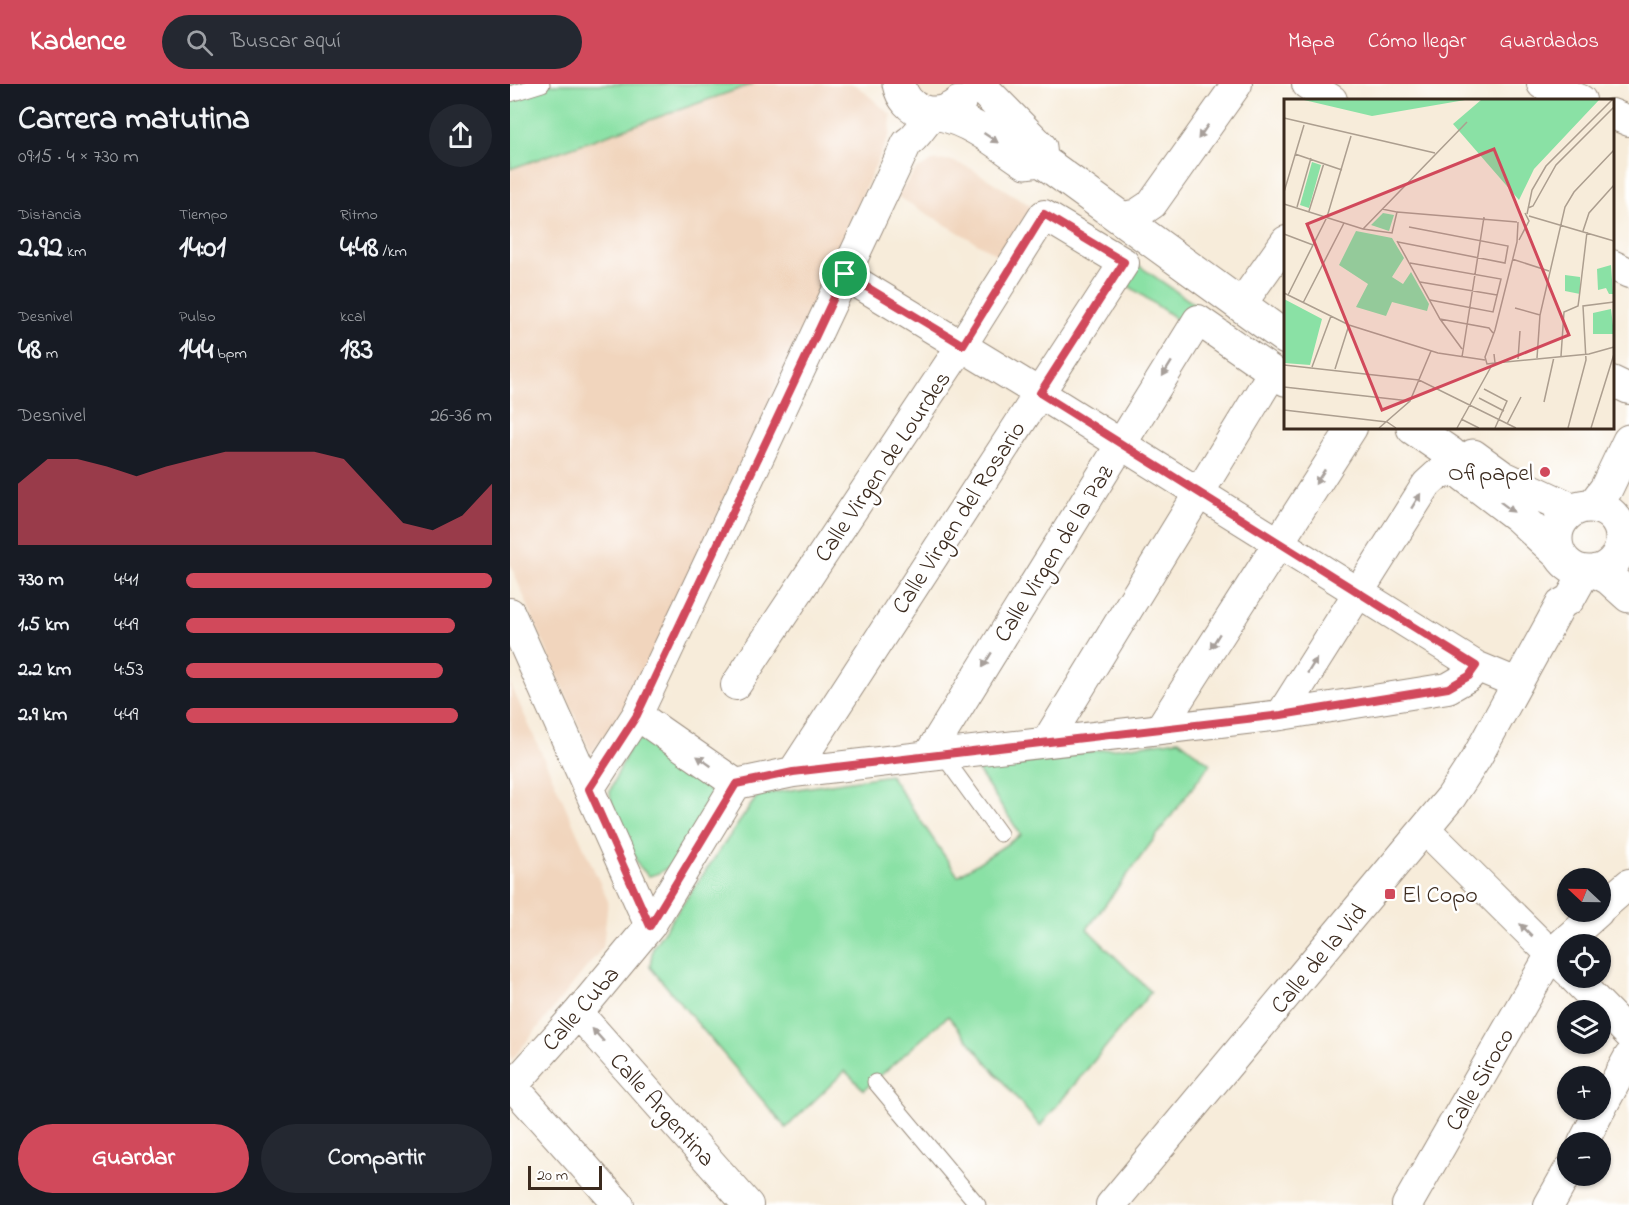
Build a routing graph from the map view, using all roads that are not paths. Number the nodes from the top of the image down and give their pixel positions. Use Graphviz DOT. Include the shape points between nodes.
graph roads {
  1 [pos="542,84"];
  2 [pos="968,84"];
  3 [pos="978,84"];
  4 [pos="1237,84"];
  5 [pos="1307,84"];
  6 [pos="1542,84"];
  7 [pos="901,92"];
  8 [pos="510,94"];
  9 [pos="1330,99"];
  10 [pos="1579,99"];
  11 [pos="938,114"];
  12 [pos="1614,115"];
  13 [pos="1629,121"];
  14 [pos="908,143"];
  15 [pos="1041,160"];
  16 [pos="1120,218"];
  17 [pos="1284,244"];
  18 [pos="1124,262"];
  19 [pos="1614,266"];
  20 [pos="1629,273"];
  21 [pos="845,274"];
  22 [pos="1240,306"];
  23 [pos="1284,337"];
  24 [pos="963,345"];
  25 [pos="1279,376"];
  26 [pos="1614,382"];
  27 [pos="1629,390"];
  28 [pos="1040,393"];
  29 [pos="1351,429"];
  30 [pos="1414,429"];
  31 [pos="1629,441"];
  32 [pos="1121,444"];
  33 [pos="1455,463"];
  34 [pos="1629,472"];
  35 [pos="1199,493"];
  36 [pos="1607,527"];
  37 [pos="1278,541"];
  38 [pos="1577,565"];
  39 [pos="1358,593"];
  40 [pos="1629,596"];
  41 [pos="510,613"];
  42 [pos="1476,666"];
  43 [pos="1517,683"];
  44 [pos="736,685"];
  45 [pos="637,715"];
  46 [pos="1281,715"];
  47 [pos="1161,727"];
  48 [pos="1047,741"];
  49 [pos="935,755"];
  50 [pos="793,772"];
  51 [pos="736,784"];
  52 [pos="589,789"];
  53 [pos="1425,829"];
  54 [pos="1000,834"];
  55 [pos="1629,884"];
  56 [pos="1611,900"];
  57 [pos="1590,922"];
  58 [pos="650,926"];
  59 [pos="1581,934"];
  60 [pos="1557,960"];
  61 [pos="1557,965"];
  62 [pos="1584,988"];
  63 [pos="578,1013"];
  64 [pos="1629,1034"];
  65 [pos="1629,1057"];
  66 [pos="875,1082"];
  67 [pos="511,1086"];
  68 [pos="1611,1090"];
  69 [pos="1560,1186"];
  70 [pos="1119,1203"];
  71 [pos="619,1205"];
  72 [pos="748,1205"];
  73 [pos="978,1205"];
  74 [pos="1407,1205"];
  75 [pos="1549,1205"];
  1 -- 8 [label="lane"];
  2 -- 11 [label="main road" via="958,105"];
  3 -- 15 [label="main road" via="1040,147"];
  4 -- 16 [label="street, one-way" via="1152,204 1137,214"];
  5 -- 9 [label="street"];
  6 -- 10 [label="street"];
  7 -- 11 [label="main road" via="920,112"];
  7 -- 14 [label="street" via="908,116"];
  11 -- 14 [label="street" via="927,119"];
  11 -- 15 [label="main road, one-way" via="957,117 1026,162"];
  12 -- 13 [label="street"];
  14 -- 21 [label="street"];
  15 -- 16 [label="main road"];
  16 -- 22 [label="main road"];
  17 -- 22 [label="street"];
  18 -- 24 [label="street, Calle Virgen de Lourdes" via="1044,214"];
  18 -- 28 [label="street, Calle Virgen del Rosario"];
  19 -- 20 [label="street"];
  21 -- 24 [label="street"];
  21 -- 45 [label="street"];
  22 -- 23 [label="main road"];
  24 -- 28 [label="street"];
  24 -- 44 [label="street, Calle Virgen de Lourdes"];
  25 -- 32 [label="street, Calle Virgen de la Paz, one-way" via="1198,320"];
  25 -- 35 [label="street"];
  26 -- 27 [label="street"];
  28 -- 32 [label="street"];
  28 -- 50 [label="street, Calle Virgen del Rosario"];
  29 -- 37 [label="street, one-way"];
  30 -- 33 [label="main road"];
  31 -- 36 [label="main road" via="1606,489"];
  32 -- 35 [label="street"];
  32 -- 49 [label="street, Calle Virgen de la Paz, one-way"];
  33 -- 36 [label="main road" via="1469,454 1503,477"];
  33 -- 38 [label="main road, one-way"];
  39 -- 33 [label="street, one-way" via="1427,484"];
  34 -- 36 [label="main road"];
  35 -- 37 [label="street"];
  35 -- 48 [label="street"];
  36 -- 38 [label="main road" via="1613,561"];
  36 -- 38 [label="main road" via="1559,525 1556,545"];
  37 -- 39 [label="street"];
  37 -- 47 [label="street, one-way"];
  38 -- 40 [label="main road" via="1609,578"];
  38 -- 43 [label="street, Calle de la Vid" via="1570,599 1561,604"];
  39 -- 42 [label="street"];
  46 -- 39 [label="street, one-way"];
  41 -- 52 [label="street"];
  42 -- 43 [label="street"];
  42 -- 46 [label="street" via="1469,676 1448,688"];
  43 -- 53 [label="street, Calle de la Vid" via="1477,758"];
  51 -- 45 [label="street, one-way"];
  45 -- 52 [label="street"];
  46 -- 47 [label="street"];
  47 -- 48 [label="street"];
  48 -- 49 [label="street"];
  49 -- 50 [label="street"];
  49 -- 54 [label="lane"];
  50 -- 51 [label="street"];
  51 -- 58 [label="street, Calle Cuba"];
  52 -- 58 [label="street"];
  60 -- 53 [label="street, one-way"];
  53 -- 70 [label="street, Calle de la Vid"];
  55 -- 56 [label="street, Calle Siroco"];
  57 -- 59 [label="street, Calle Siroco"];
  58 -- 63 [label="street, Calle Cuba"];
  61 -- 74 [label="street, Calle Siroco"];
  62 -- 64 [label="street"];
  63 -- 67 [label="street, Calle Cuba"];
  72 -- 63 [label="street, Calle Argentina, one-way"];
  65 -- 68 [label="street"];
  66 -- 73 [label="lane"];
  67 -- 71 [label="street"];
  69 -- 75 [label="street"];
}
